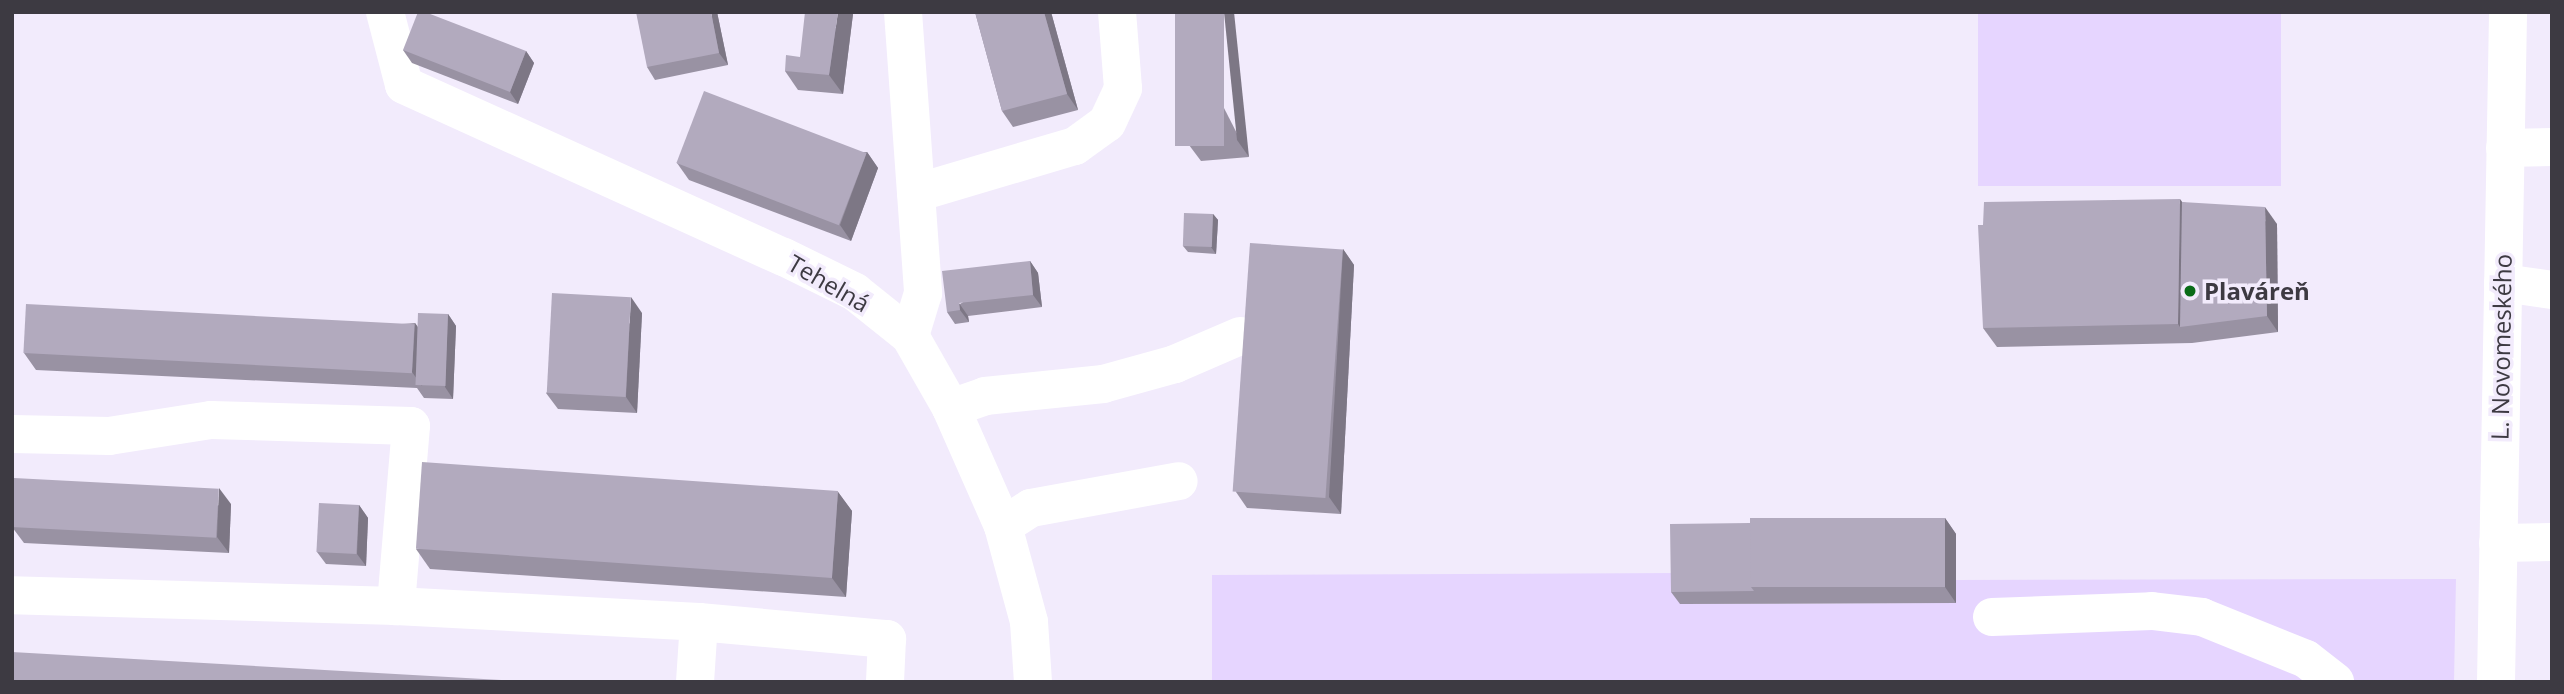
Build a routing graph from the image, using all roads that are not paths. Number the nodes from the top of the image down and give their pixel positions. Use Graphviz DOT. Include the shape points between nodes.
graph roads {
  1 [pos="385,12"];
  2 [pos="903,12"];
  3 [pos="1117,12"];
  4 [pos="2508,12"];
  5 [pos="2552,147"];
  6 [pos="2505,148"];
  7 [pos="916,193"];
  8 [pos="2502,284"];
  9 [pos="2552,290"];
  10 [pos="910,335"];
  11 [pos="1240,336"];
  12 [pos="951,408"];
  13 [pos="12,434"];
  14 [pos="1179,481"];
  15 [pos="1003,526"];
  16 [pos="2552,542"];
  17 [pos="2498,543"];
  18 [pos="12,595"];
  19 [pos="396,606"];
  20 [pos="1992,617"];
  21 [pos="699,622"];
  22 [pos="695,682"];
  23 [pos="885,682"];
  24 [pos="1033,682"];
  25 [pos="2335,682"];
  26 [pos="2496,682"];
  1 -- 10 [label="street, Tehelná" via="404,85 855,292"];
  2 -- 7 [label="street"];
  3 -- 7 [label="street" via="1123,88 1107,123 1075,146"];
  4 -- 6 [label="street, L. Novomeského"];
  5 -- 6 [label="street"];
  6 -- 8 [label="street, L. Novomeského"];
  7 -- 10 [label="street" via="923,293"];
  8 -- 9 [label="street"];
  8 -- 17 [label="street, L. Novomeského"];
  10 -- 12 [label="street, Tehelná"];
  11 -- 12 [label="street" via="1103,384 985,396"];
  12 -- 15 [label="street, Tehelná"];
  13 -- 19 [label="street" via="108,436 211,420 411,426"];
  14 -- 15 [label="street" via="1031,508"];
  15 -- 24 [label="street, Tehelná" via="1029,622"];
  16 -- 17 [label="street"];
  17 -- 26 [label="street, L. Novomeského"];
  18 -- 19 [label="street"];
  19 -- 21 [label="street"];
  20 -- 25 [label="street" via="2151,611 2202,617 2306,659"];
  21 -- 22 [label="street"];
  21 -- 23 [label="street" via="887,639"];
}
